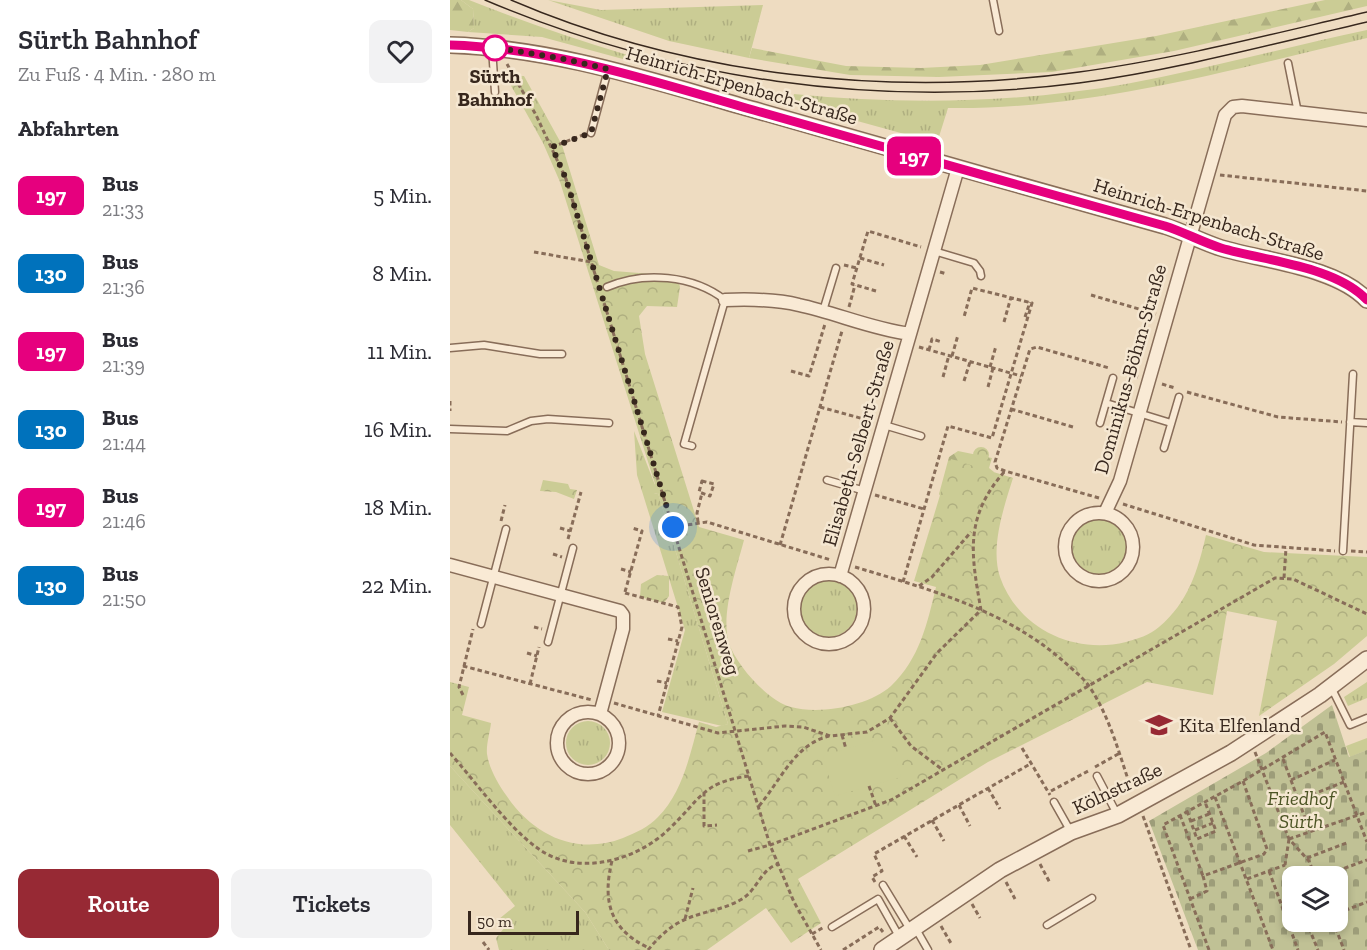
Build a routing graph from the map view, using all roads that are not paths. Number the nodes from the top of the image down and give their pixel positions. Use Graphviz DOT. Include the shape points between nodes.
graph roads {
  1 [pos="993,0"];
  2 [pos="999,31"];
  3 [pos="450,45"];
  4 [pos="492,47"];
  5 [pos="1288,63"];
  6 [pos="608,69"];
  7 [pos="495,92"];
  8 [pos="1299,113"];
  9 [pos="1367,120"];
  10 [pos="591,133"];
  11 [pos="958,168"];
  12 [pos="1189,235"];
  13 [pos="934,251"];
  14 [pos="836,268"];
  15 [pos="981,276"];
  16 [pos="607,287"];
  17 [pos="1365,293"];
  18 [pos="725,300"];
  19 [pos="826,313"];
  20 [pos="909,339"];
  21 [pos="450,348"];
  22 [pos="562,354"];
  23 [pos="1353,374"];
  24 [pos="1113,378"];
  25 [pos="1179,397"];
  26 [pos="1106,403"];
  27 [pos="1138,413"];
  28 [pos="1350,422"];
  29 [pos="609,423"];
  30 [pos="1100,423"];
  31 [pos="1171,423"];
  32 [pos="1367,423"];
  33 [pos="884,425"];
  34 [pos="450,429"];
  35 [pos="921,435"];
  36 [pos="692,446"];
  37 [pos="1164,448"];
  38 [pos="827,480"];
  39 [pos="865,492"];
  40 [pos="1105,513"];
  41 [pos="507,529"];
  42 [pos="573,548"];
  43 [pos="1343,551"];
  44 [pos="450,566"];
  45 [pos="842,570"];
  46 [pos="494,577"];
  47 [pos="560,594"];
  48 [pos="481,624"];
  49 [pos="548,642"];
  50 [pos="1367,659"];
  51 [pos="1331,687"];
  52 [pos="602,706"];
  53 [pos="1367,718"];
  54 [pos="1097,776"];
  55 [pos="1054,802"];
  56 [pos="1118,814"];
  57 [pos="1071,832"];
  58 [pos="883,885"];
  59 [pos="1092,898"];
  60 [pos="1047,925"];
  61 [pos="831,927"];
  62 [pos="900,938"];
  63 [pos="928,950"];
  1 -- 2 [label="lane"];
  3 -- 4 [label="street, Heinrich-Erpenbach-Straße"];
  4 -- 6 [label="street, Heinrich-Erpenbach-Straße"];
  4 -- 7 [label="lane"];
  5 -- 8 [label="lane"];
  6 -- 10 [label="lane"];
  6 -- 11 [label="street, Heinrich-Erpenbach-Straße"];
  8 -- 9 [label="street"];
  8 -- 12 [label="street, Dominikus-Böhm-Straße" via="1233,107 1225,115"];
  11 -- 12 [label="street, Heinrich-Erpenbach-Straße"];
  11 -- 13 [label="street, Elisabeth-Selbert-Straße"];
  12 -- 17 [label="street, Heinrich-Erpenbach-Straße" via="1325,275"];
  12 -- 27 [label="street, Dominikus-Böhm-Straße"];
  13 -- 15 [label="lane" via="974,263"];
  13 -- 20 [label="street, Elisabeth-Selbert-Straße"];
  14 -- 19 [label="lane"];
  16 -- 18 [label="lane" via="626,279 652,277 698,284"];
  18 -- 19 [label="street, Elisabeth-Selbert-Straße" via="770,300"];
  18 -- 36 [label="lane" via="684,444"];
  19 -- 20 [label="street, Elisabeth-Selbert-Straße"];
  20 -- 33 [label="street, Elisabeth-Selbert-Straße"];
  21 -- 22 [label="lane" via="484,345"];
  23 -- 28 [label="lane"];
  24 -- 26 [label="lane"];
  25 -- 31 [label="lane"];
  26 -- 27 [label="lane"];
  26 -- 30 [label="lane"];
  27 -- 31 [label="lane"];
  27 -- 40 [label="street, Dominikus-Böhm-Straße" via="1120,481"];
  28 -- 32 [label="lane"];
  28 -- 43 [label="lane"];
  29 -- 34 [label="lane" via="548,419 507,431"];
  31 -- 37 [label="lane"];
  33 -- 35 [label="lane"];
  33 -- 39 [label="street, Elisabeth-Selbert-Straße"];
  38 -- 39 [label="lane"];
  39 -- 45 [label="street, Elisabeth-Selbert-Straße"];
  40 -- 40 [label="street" via="1128,528 1133,554 1118,576 1091,580 1071,565 1066,540 1080,518"];
  41 -- 46 [label="lane"];
  42 -- 47 [label="lane"];
  44 -- 46 [label="street"];
  45 -- 45 [label="street, Elisabeth-Selbert-Straße" via="860,592 862,621 843,641 814,641 796,621 797,593 819,575"];
  46 -- 47 [label="street"];
  46 -- 48 [label="lane"];
  47 -- 49 [label="lane"];
  47 -- 52 [label="street" via="623,615 623,629"];
  50 -- 51 [label="street, Kölnstraße"];
  51 -- 53 [label="lane" via="1350,725"];
  51 -- 56 [label="street, Kölnstraße" via="1250,741"];
  52 -- 52 [label="street" via="581,712 560,730 560,758 573,771 600,772 615,760 620,743 618,734"];
  54 -- 56 [label="lane"];
  55 -- 57 [label="lane"];
  56 -- 57 [label="street, Kölnstraße"];
  57 -- 62 [label="street, Kölnstraße" via="974,886"];
  58 -- 62 [label="lane"];
  59 -- 60 [label="lane"];
  61 -- 62 [label="lane" via="878,899"];
  62 -- 63 [label="lane"];
}
